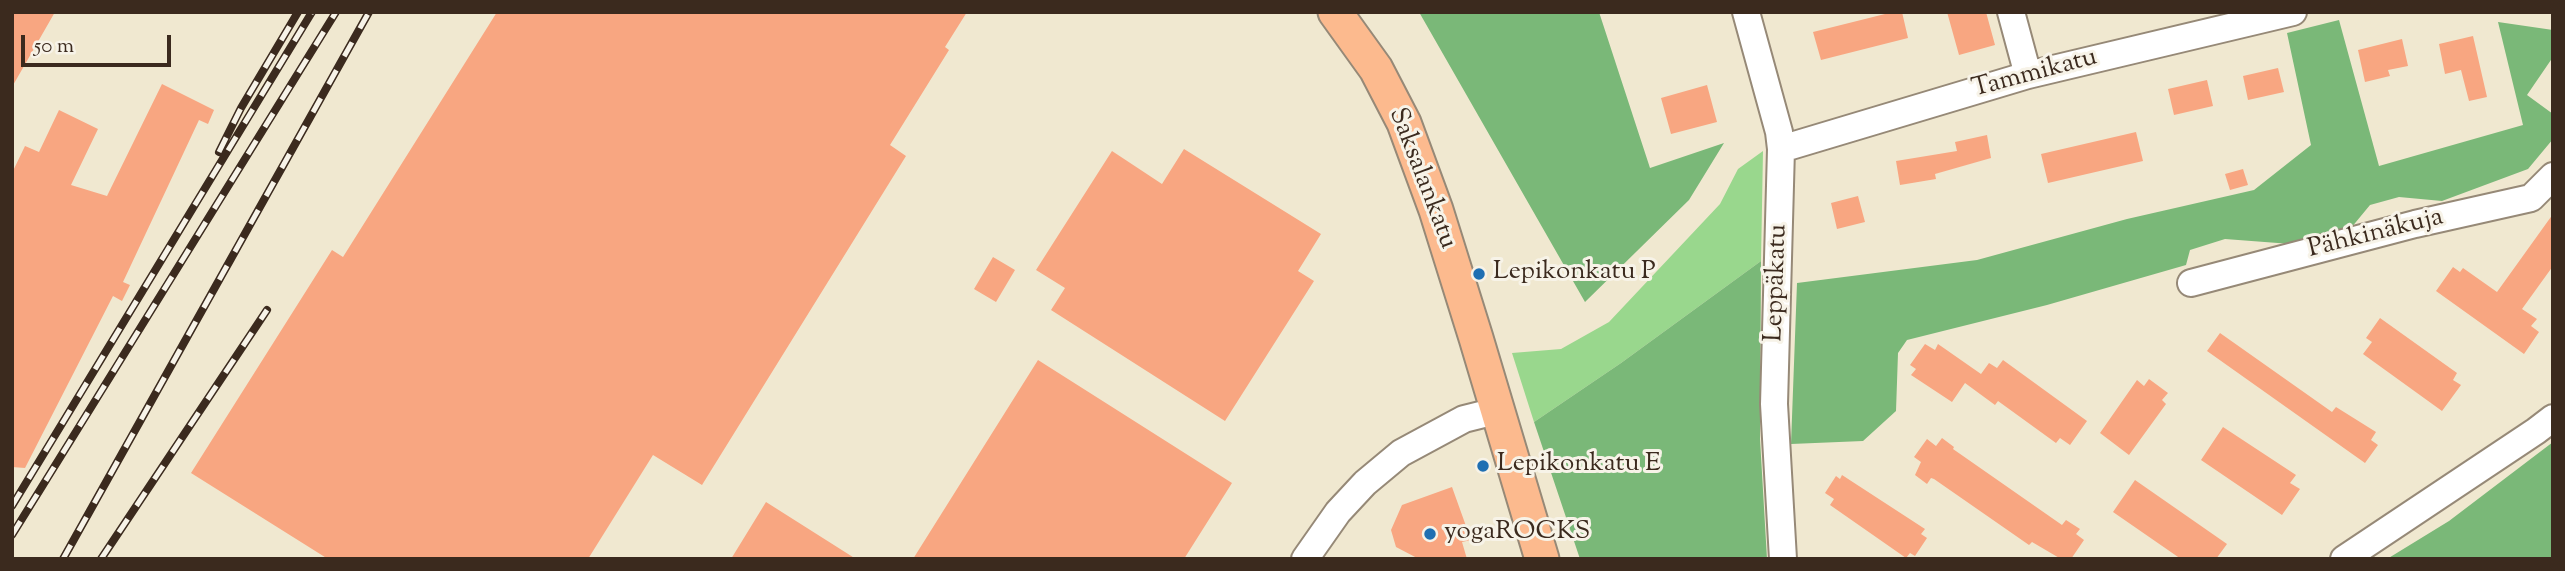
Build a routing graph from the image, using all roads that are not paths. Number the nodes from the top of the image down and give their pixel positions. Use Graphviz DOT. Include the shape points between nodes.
graph roads {
  1 [pos="1335,12"];
  2 [pos="1746,12"];
  3 [pos="2011,12"];
  4 [pos="2293,12"];
  5 [pos="2028,75"];
  6 [pos="1781,149"];
  7 [pos="2553,176"];
  8 [pos="2191,283"];
  9 [pos="1496,411"];
  10 [pos="2553,418"];
  11 [pos="1312,555"];
  12 [pos="1542,559"];
  13 [pos="1783,559"];
  14 [pos="2344,559"];
  1 -- 9 [label="main road, Saksalankatu" via="1376,69 1404,123 1436,209"];
  2 -- 6 [label="street, Leppäkatu"];
  3 -- 5 [label="street"];
  4 -- 5 [label="street, Tammikatu"];
  5 -- 6 [label="street, Tammikatu"];
  6 -- 13 [label="street, Leppäkatu" via="1774,404"];
  7 -- 8 [label="street, Pähkinäkuja" via="2531,198"];
  9 -- 11 [label="street" via="1464,419 1401,453 1338,512"];
  9 -- 12 [label="main road, Saksalankatu"];
  10 -- 14 [label="street"];
}
